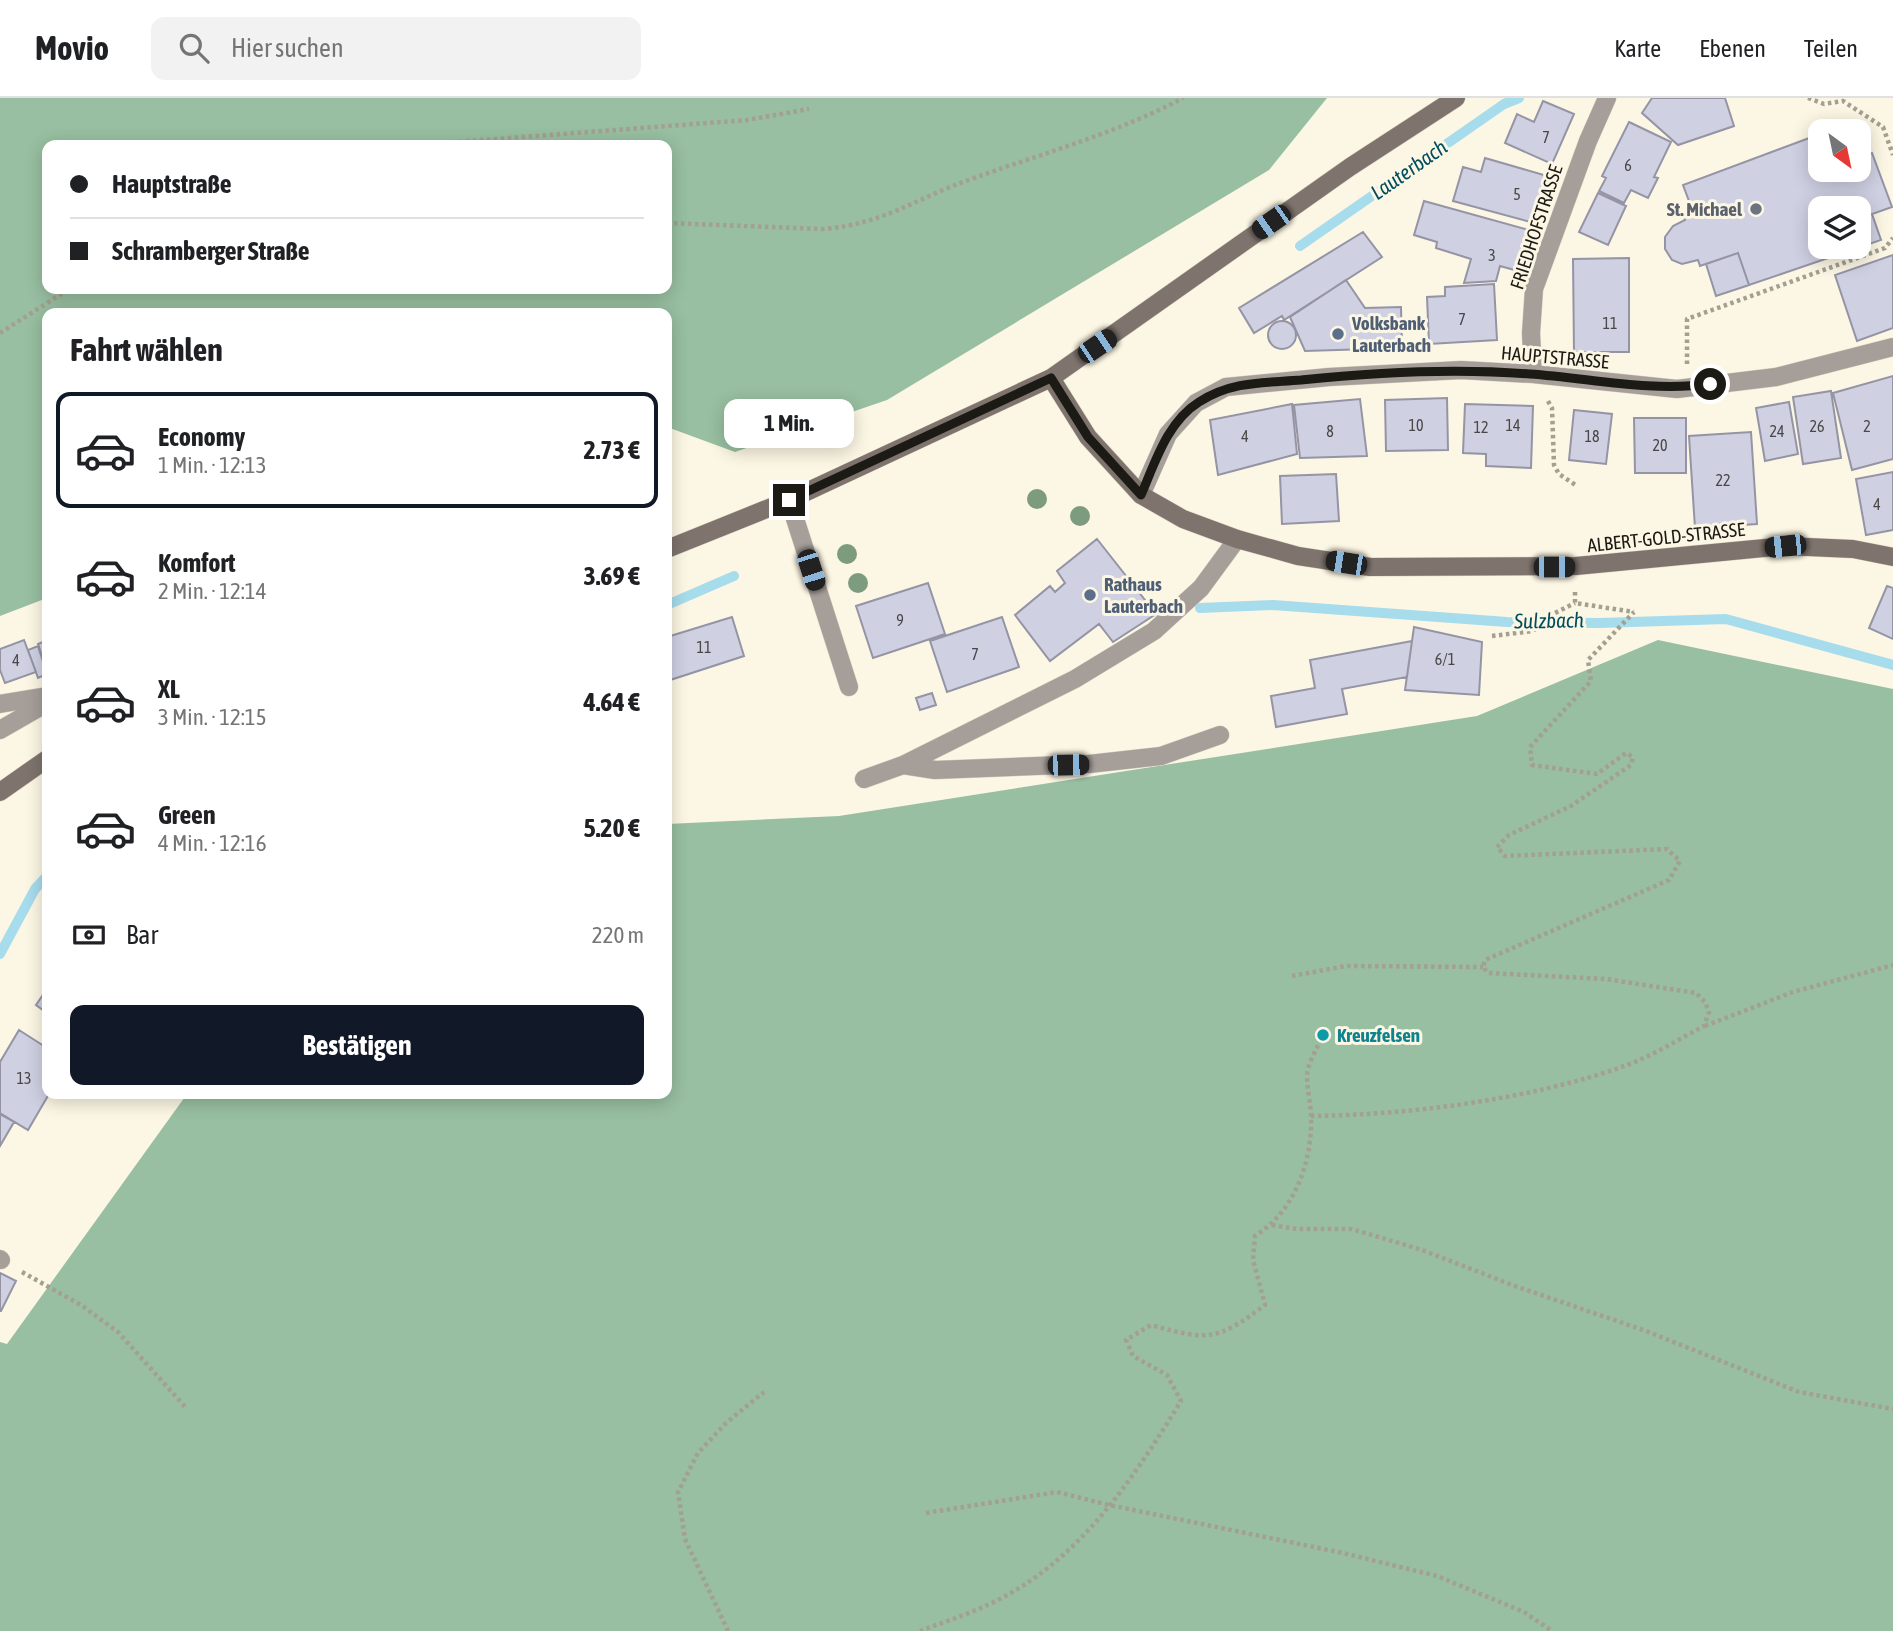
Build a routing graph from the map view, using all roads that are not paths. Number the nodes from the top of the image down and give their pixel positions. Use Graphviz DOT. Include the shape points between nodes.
graph roads {
  1 [pos="1456,98"];
  2 [pos="1607,98"];
  3 [pos="1893,347"];
  4 [pos="1532,374"];
  5 [pos="1051,378"];
  6 [pos="1141,495"];
  7 [pos="789,500"];
  8 [pos="1237,539"];
  9 [pos="672,548"];
  10 [pos="1893,557"];
  11 [pos="849,687"];
  12 [pos="42,697"];
  13 [pos="0,704"];
  14 [pos="42,706"];
  15 [pos="0,730"];
  16 [pos="1220,735"];
  17 [pos="42,763"];
  18 [pos="903,765"];
  19 [pos="864,779"];
  20 [pos="0,792"];
  1 -- 5 [label="main road" via="1350,167"];
  2 -- 4 [label="street, FRIEDHOFSTRASSE" via="1534,289"];
  3 -- 4 [label="street, HAUPTSTRASSE" via="1776,377 1677,389"];
  4 -- 6 [label="street, HAUPTSTRASSE" via="1461,370 1226,387 1196,403 1168,434"];
  5 -- 6 [label="main road, ALBERT-GOLD-STRASSE" via="1088,437"];
  5 -- 7 [label="main road"];
  6 -- 8 [label="main road, ALBERT-GOLD-STRASSE" via="1183,519"];
  7 -- 9 [label="main road"];
  7 -- 11 [label="street"];
  8 -- 10 [label="main road, ALBERT-GOLD-STRASSE" via="1298,556 1370,567 1576,566 1785,546 1853,548"];
  8 -- 18 [label="street" via="1201,589 1154,631 1075,679"];
  12 -- 13 [label="street"];
  14 -- 15 [label="street"];
  16 -- 18 [label="street" via="1161,756 1090,764 935,770"];
  17 -- 20 [label="main road"];
  18 -- 19 [label="street"];
}
